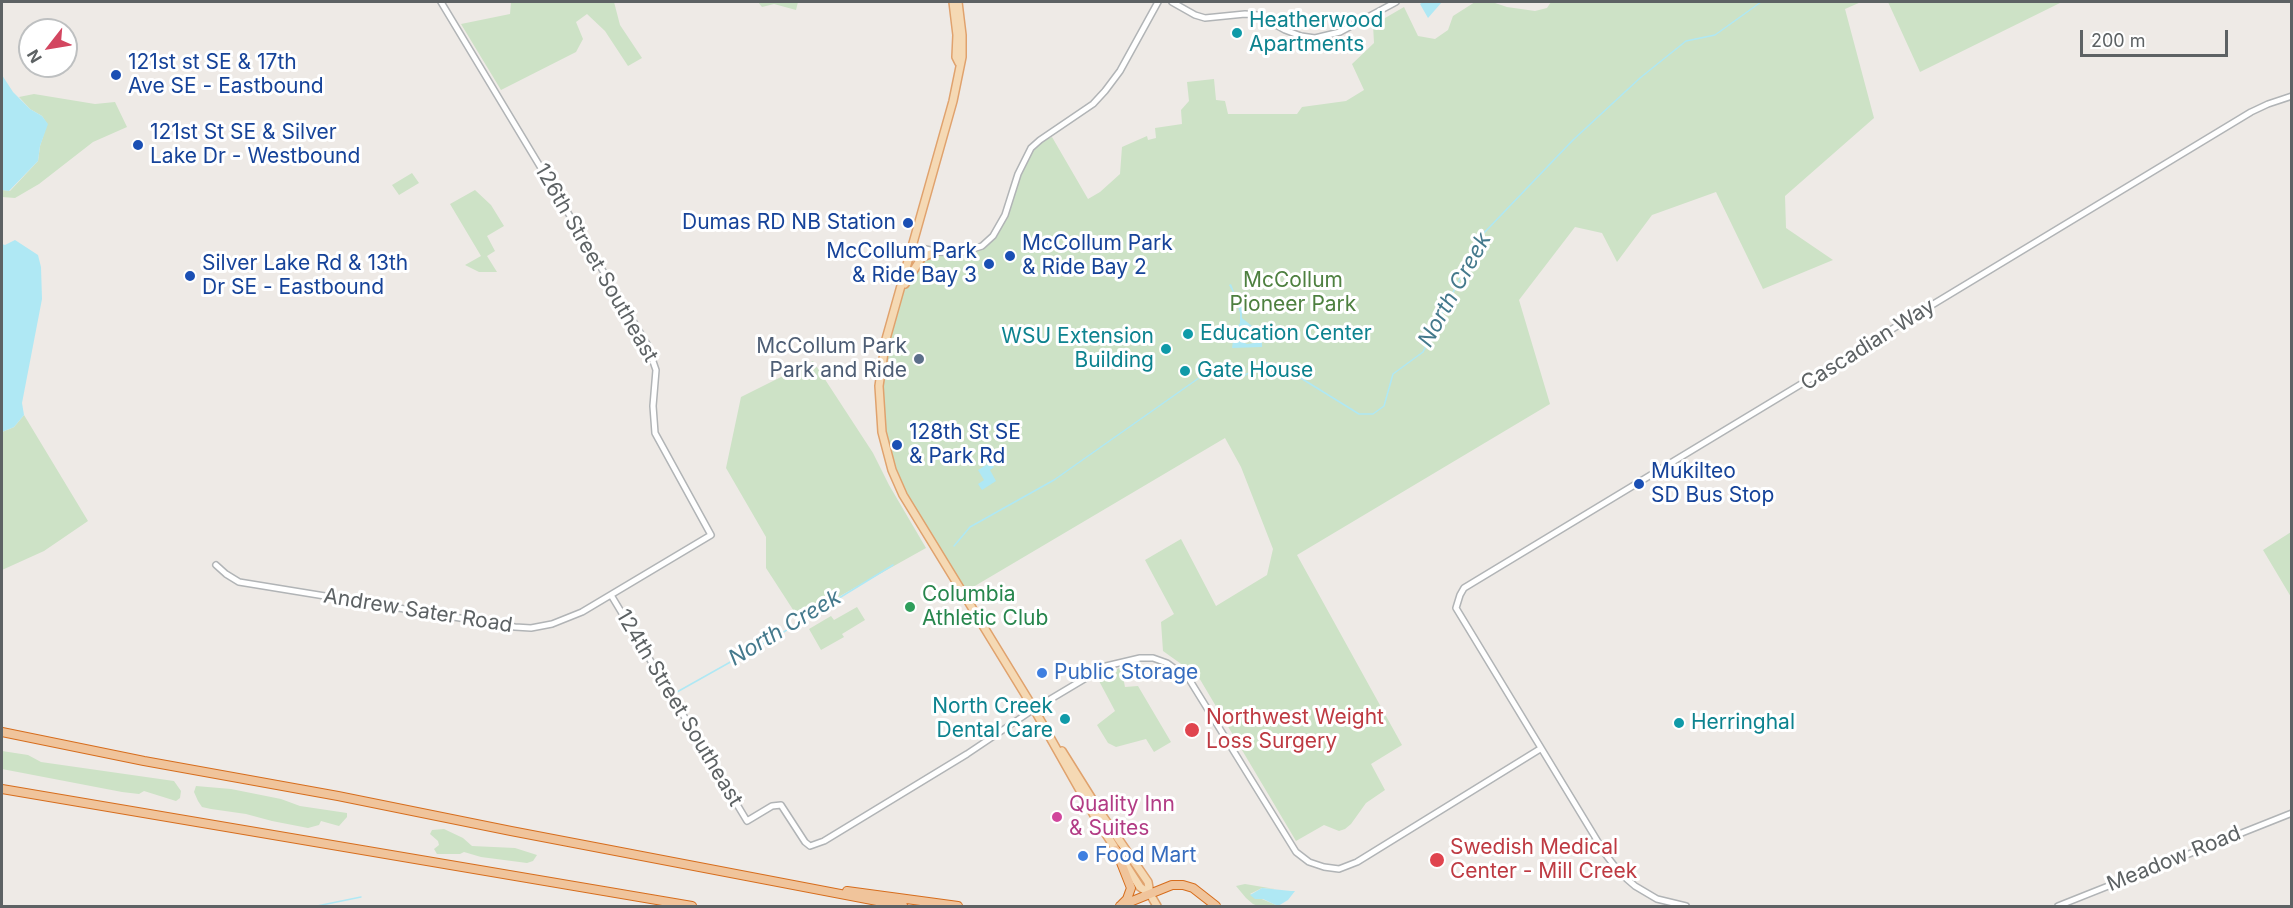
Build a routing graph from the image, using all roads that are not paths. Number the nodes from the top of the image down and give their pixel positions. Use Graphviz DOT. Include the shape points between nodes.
graph roads {
  1 [pos="441,2"];
  2 [pos="953,2"];
  3 [pos="958,2"];
  4 [pos="1158,2"];
  5 [pos="1172,2"];
  6 [pos="1396,2"];
  7 [pos="959,63"];
  8 [pos="2292,96"];
  9 [pos="912,246"];
  10 [pos="936,252"];
  11 [pos="898,297"];
  12 [pos="711,535"];
  13 [pos="216,565"];
  14 [pos="611,595"];
  15 [pos="1034,709"];
  16 [pos="2,732"];
  17 [pos="1540,749"];
  18 [pos="2,787"];
  19 [pos="1078,787"];
  20 [pos="2292,813"];
  21 [pos="1102,814"];
  22 [pos="1116,850"];
  23 [pos="795,885"];
  24 [pos="1150,894"];
  25 [pos="692,906"];
  26 [pos="903,906"];
  27 [pos="958,906"];
  28 [pos="1120,906"];
  29 [pos="1157,906"];
  30 [pos="1216,906"];
  31 [pos="1686,906"];
  32 [pos="2058,906"];
  1 -- 12 [label="street, 126th Street Southeast" via="647,344 656,370 655,433"];
  2 -- 7 [label="main road"];
  3 -- 7 [label="main road" via="963,42"];
  4 -- 10 [label="street" via="1105,91 1031,148 993,236 971,252"];
  5 -- 6 [label="street" via="1205,18 1258,15 1285,30 1315,38 1340,33"];
  7 -- 9 [label="main road"];
  8 -- 17 [label="street, Cascadian Way" via="2251,112 1464,588 1456,608"];
  9 -- 10 [label="street"];
  9 -- 11 [label="main road"];
  10 -- 11 [label="main road" via="919,261"];
  11 -- 15 [label="main road" via="879,386 882,432 892,470 903,495"];
  12 -- 14 [label="street, Andrew Sater Road"];
  13 -- 14 [label="street, Andrew Sater Road" via="239,582 515,627 560,622"];
  14 -- 15 [label="street, 124th Street Southeast" via="747,821 781,805 810,846 967,754"];
  15 -- 17 [label="street" via="1106,666 1128,659 1153,658 1167,663 1189,679 1296,852 1309,862 1339,869 1357,862"];
  15 -- 19 [label="main road"];
  15 -- 21 [label="main road"];
  16 -- 23 [label="highway"];
  17 -- 31 [label="street" via="1620,873 1657,899"];
  18 -- 25 [label="highway"];
  19 -- 21 [label="main road"];
  19 -- 22 [label="main road"];
  20 -- 32 [label="street, Meadow Road"];
  21 -- 24 [label="main road" via="1148,882"];
  22 -- 24 [label="main road" via="1140,887"];
  22 -- 28 [label="highway" via="1131,888"];
  23 -- 26 [label="highway"];
  23 -- 27 [label="highway"];
  24 -- 28 [label="highway"];
  24 -- 29 [label="main road"];
  24 -- 30 [label="highway" via="1183,885"];
}
